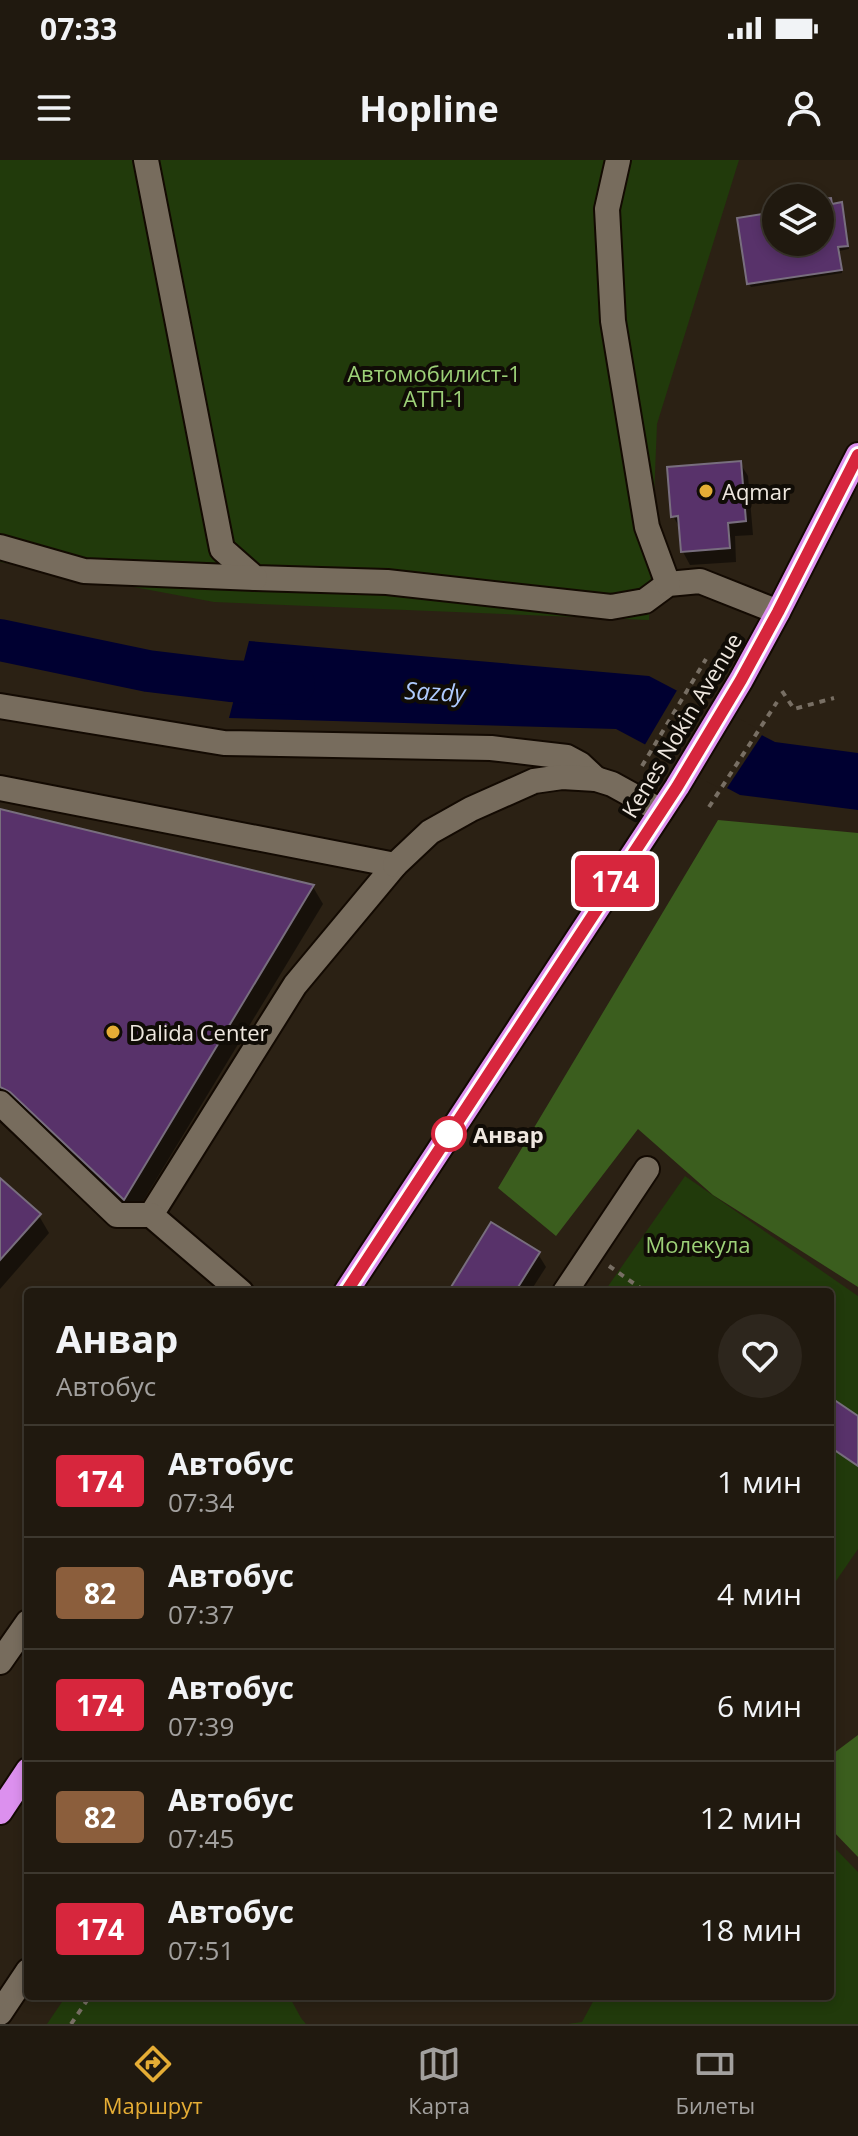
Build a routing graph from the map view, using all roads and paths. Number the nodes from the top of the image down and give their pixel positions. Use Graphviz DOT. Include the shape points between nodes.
graph roads {
  1 [pos="146,160"];
  2 [pos="618,160"];
  3 [pos="858,455"];
  4 [pos="0,547"];
  5 [pos="255,578"];
  6 [pos="668,584"];
  7 [pos="778,612"];
  8 [pos="706,659"];
  9 [pos="782,691"];
  10 [pos="834,698"];
  11 [pos="777,702"];
  12 [pos="0,706"];
  13 [pos="642,766"];
  14 [pos="596,779"];
  15 [pos="0,788"];
  16 [pos="709,807"];
  17 [pos="661,811"];
  18 [pos="395,865"];
  19 [pos="0,1103"];
  20 [pos="647,1169"];
  21 [pos="151,1215"];
  22 [pos="591,1254"];
  23 [pos="236,1288"];
  24 [pos="349,1288"];
  25 [pos="568,1288"];
  26 [pos="640,1288"];
  27 [pos="24,1628"];
  28 [pos="0,1662"];
  29 [pos="24,1776"];
  30 [pos="0,1812"];
  31 [pos="24,1977"];
  32 [pos="87,2000"];
  33 [pos="0,2013"];
  34 [pos="71,2024"];
  1 -- 5 [label="lane" via="222,549"];
  2 -- 6 [label="lane" via="607,209 613,321 647,527"];
  3 -- 7 [label="highway, Kenes Nokin Avenue"];
  4 -- 5 [label="lane" via="84,571"];
  5 -- 6 [label="lane" via="387,582 611,607 645,601"];
  6 -- 7 [label="lane" via="700,581"];
  7 -- 17 [label="highway, Kenes Nokin Avenue"];
  8 -- 13 [label="path"];
  9 -- 10 [label="path" via="794,709"];
  11 -- 16 [label="path"];
  12 -- 14 [label="lane" via="224,743 491,748 567,757"];
  14 -- 17 [label="lane"];
  14 -- 18 [label="lane" via="534,781 430,832"];
  15 -- 18 [label="lane"];
  17 -- 24 [label="highway, Kenes Nokin Avenue"];
  18 -- 21 [label="lane" via="295,985"];
  19 -- 21 [label="lane" via="117,1215"];
  20 -- 22 [label="lane"];
  21 -- 23 [label="lane"];
  22 -- 25 [label="lane"];
  22 -- 26 [label="path"];
  27 -- 28 [label="lane"];
  29 -- 30 [label="highway"];
  31 -- 33 [label="lane"];
  32 -- 34 [label="path"];
}
